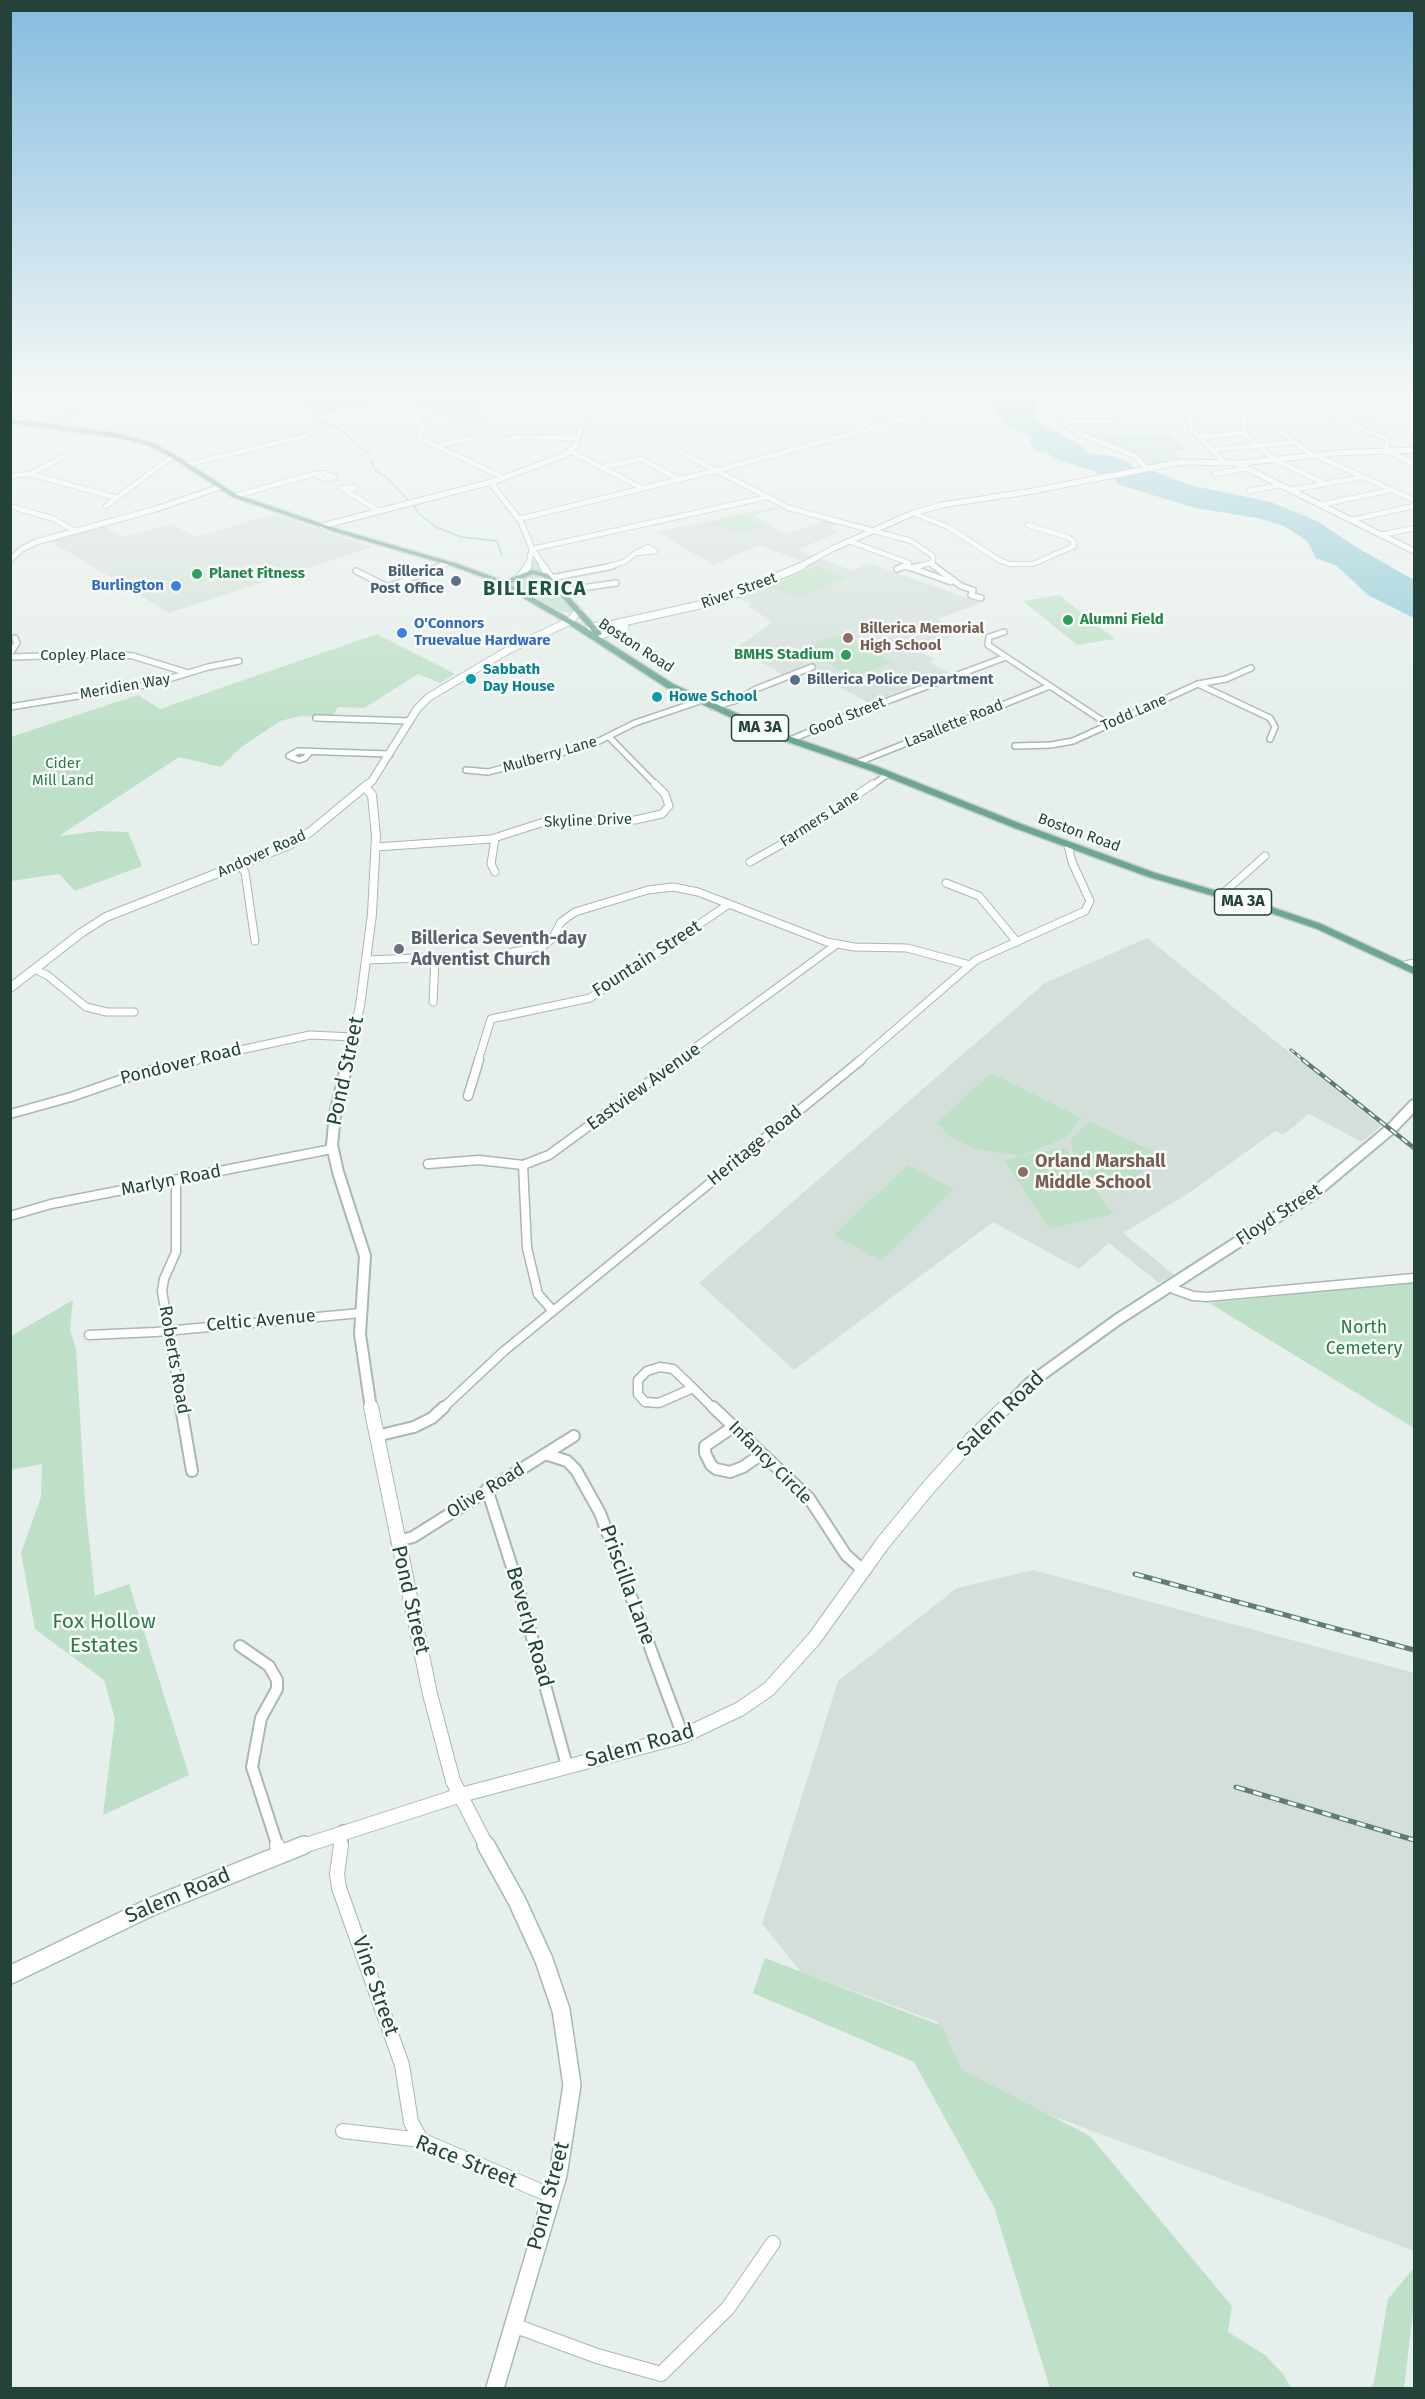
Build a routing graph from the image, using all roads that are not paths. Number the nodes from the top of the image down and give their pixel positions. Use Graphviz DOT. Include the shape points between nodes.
graph roads {
  1 [pos="161,505"];
  2 [pos="261,505"];
  3 [pos="368,505"];
  4 [pos="402,505"];
  5 [pos="508,505"];
  6 [pos="575,505"];
  7 [pos="727,505"];
  8 [pos="785,505"];
  9 [pos="947,505"];
  10 [pos="1320,505"];
  11 [pos="1414,506"];
  12 [pos="11,507"];
  13 [pos="379,511"];
  14 [pos="913,513"];
  15 [pos="519,519"];
  16 [pos="1351,520"];
  17 [pos="1028,525"];
  18 [pos="322,526"];
  19 [pos="1414,528"];
  20 [pos="873,530"];
  21 [pos="75,531"];
  22 [pos="1381,535"];
  23 [pos="849,541"];
  24 [pos="532,549"];
  25 [pos="1414,551"];
  26 [pos="636,553"];
  27 [pos="10,560"];
  28 [pos="448,563"];
  29 [pos="930,563"];
  30 [pos="910,565"];
  31 [pos="599,569"];
  32 [pos="897,569"];
  33 [pos="356,571"];
  34 [pos="945,574"];
  35 [pos="521,576"];
  36 [pos="936,577"];
  37 [pos="551,578"];
  38 [pos="504,584"];
  39 [pos="961,586"];
  40 [pos="562,591"];
  41 [pos="981,598"];
  42 [pos="578,611"];
  43 [pos="559,614"];
  44 [pos="656,615"];
  45 [pos="570,621"];
  46 [pos="591,627"];
  47 [pos="1004,632"];
  48 [pos="598,637"];
  49 [pos="15,638"];
  50 [pos="10,655"];
  51 [pos="1006,657"];
  52 [pos="239,661"];
  53 [pos="812,667"];
  54 [pos="1251,668"];
  55 [pos="188,674"];
  56 [pos="1198,684"];
  57 [pos="1050,686"];
  58 [pos="700,700"];
  59 [pos="10,707"];
  60 [pos="713,707"];
  61 [pos="316,718"];
  62 [pos="410,722"];
  63 [pos="1109,725"];
  64 [pos="609,737"];
  65 [pos="1270,739"];
  66 [pos="790,740"];
  67 [pos="1015,746"];
  68 [pos="310,752"];
  69 [pos="390,754"];
  70 [pos="859,762"];
  71 [pos="466,770"];
  72 [pos="888,774"];
  73 [pos="365,787"];
  74 [pos="495,838"];
  75 [pos="1068,844"];
  76 [pos="376,848"];
  77 [pos="1264,856"];
  78 [pos="750,862"];
  79 [pos="239,866"];
  80 [pos="495,872"];
  81 [pos="946,883"];
  82 [pos="1221,896"];
  83 [pos="729,904"];
  84 [pos="255,941"];
  85 [pos="1017,942"];
  86 [pos="837,944"];
  87 [pos="504,954"];
  88 [pos="447,957"];
  89 [pos="435,958"];
  90 [pos="366,960"];
  91 [pos="970,965"];
  92 [pos="1411,966"];
  93 [pos="36,970"];
  94 [pos="10,988"];
  95 [pos="433,1002"];
  96 [pos="134,1012"];
  97 [pos="354,1037"];
  98 [pos="468,1096"];
  99 [pos="1414,1105"];
  100 [pos="10,1114"];
  101 [pos="333,1149"];
  102 [pos="428,1164"];
  103 [pos="524,1165"];
  104 [pos="176,1180"];
  105 [pos="10,1216"];
  106 [pos="1414,1278"];
  107 [pos="1168,1287"];
  108 [pos="1132,1310"];
  109 [pos="553,1311"];
  110 [pos="361,1313"];
  111 [pos="168,1331"];
  112 [pos="89,1335"];
  113 [pos="693,1388"];
  114 [pos="733,1427"];
  115 [pos="376,1436"];
  116 [pos="574,1436"];
  117 [pos="545,1454"];
  118 [pos="762,1454"];
  119 [pos="192,1471"];
  120 [pos="488,1489"];
  121 [pos="397,1541"];
  122 [pos="864,1571"];
  123 [pos="240,1646"];
  124 [pos="683,1736"];
  125 [pos="567,1766"];
  126 [pos="461,1795"];
  127 [pos="343,1830"];
  128 [pos="280,1854"];
  129 [pos="10,1975"];
  130 [pos="343,2131"];
  131 [pos="421,2140"];
  132 [pos="552,2196"];
  133 [pos="773,2243"];
  134 [pos="513,2325"];
  135 [pos="495,2388"];
  1 -- 21 [label="main road"];
  2 -- 18 [label="main road, Boston Road / MA 3A"];
  3 -- 13 [label="street"];
  4 -- 13 [label="main road"];
  5 -- 15 [label="main road"];
  6 -- 15 [label="street"];
  7 -- 24 [label="street"];
  8 -- 20 [label="street"];
  9 -- 14 [label="main road, River Street"];
  10 -- 16 [label="main road"];
  11 -- 16 [label="street"];
  12 -- 21 [label="street" via="54,519"];
  13 -- 18 [label="main road"];
  14 -- 17 [label="street" via="948,526 1005,563 1033,564 1074,546 1067,537"];
  14 -- 20 [label="main road, River Street"];
  15 -- 24 [label="main road"];
  16 -- 22 [label="main road"];
  18 -- 28 [label="main road, Boston Road / MA 3A"];
  19 -- 22 [label="street"];
  20 -- 23 [label="main road, River Street"];
  20 -- 29 [label="street" via="911,541 933,556"];
  21 -- 27 [label="main road" via="31,544"];
  22 -- 25 [label="main road"];
  23 -- 30 [label="street"];
  23 -- 44 [label="main road, River Street" via="794,570 722,600"];
  24 -- 35 [label="main road" via="528,568"];
  24 -- 37 [label="main road"];
  26 -- 31 [label="street" via="624,562"];
  28 -- 33 [label="street" via="388,587"];
  28 -- 38 [label="main road, Boston Road / MA 3A"];
  29 -- 30 [label="street"];
  29 -- 34 [label="street"];
  30 -- 32 [label="street"];
  30 -- 36 [label="street"];
  31 -- 37 [label="street"];
  31 -- 40 [label="street" via="616,583"];
  34 -- 36 [label="street"];
  34 -- 39 [label="street"];
  35 -- 37 [label="main road" via="538,572"];
  35 -- 38 [label="main road"];
  36 -- 39 [label="street"];
  37 -- 40 [label="main road, MA 3A"];
  38 -- 43 [label="main road, Boston Road / MA 3A"];
  39 -- 41 [label="street"];
  40 -- 42 [label="main road, MA 3A"];
  42 -- 43 [label="main road"];
  42 -- 45 [label="main road"];
  42 -- 46 [label="main road, MA 3A"];
  43 -- 45 [label="main road, Boston Road / MA 3A"];
  44 -- 46 [label="main road, River Street"];
  44 -- 48 [label="main road, River Street"];
  45 -- 48 [label="main road, Boston Road / MA 3A"];
  45 -- 62 [label="main road, Andover Road" via="441,687 423,702"];
  46 -- 48 [label="main road, MA 3A"];
  47 -- 51 [label="street" via="989,637 988,643"];
  48 -- 58 [label="main road, Boston Road / MA 3A" via="670,686"];
  49 -- 50 [label="street" via="17,643"];
  50 -- 55 [label="street, Copley Place" via="117,654"];
  51 -- 57 [label="street"];
  51 -- 66 [label="street, Good Street"];
  52 -- 55 [label="street, Meridien Way"];
  53 -- 60 [label="street"];
  54 -- 56 [label="street, Todd Lane" via="1226,679"];
  55 -- 59 [label="street, Meridien Way" via="153,684"];
  56 -- 63 [label="street, Todd Lane"];
  56 -- 65 [label="street" via="1270,718 1275,727"];
  57 -- 63 [label="street"];
  57 -- 70 [label="street, Lasallette Road"];
  58 -- 60 [label="main road, Boston Road / MA 3A"];
  58 -- 64 [label="street, Mulberry Lane" via="635,723"];
  60 -- 66 [label="main road, Boston Road / MA 3A"];
  61 -- 62 [label="street"];
  62 -- 69 [label="main road, Andover Road"];
  63 -- 67 [label="street, Todd Lane" via="1065,743"];
  64 -- 71 [label="street, Mulberry Lane" via="488,772"];
  64 -- 74 [label="street, Skyline Drive" via="665,794 667,810 635,820 541,822"];
  66 -- 70 [label="main road, Boston Road / MA 3A"];
  68 -- 69 [label="street"];
  69 -- 73 [label="main road, Andover Road"];
  70 -- 72 [label="main road, Boston Road / MA 3A"];
  72 -- 75 [label="main road, Boston Road / MA 3A"];
  72 -- 78 [label="street, Farmers Lane"];
  73 -- 76 [label="main road, Pond Street" via="372,795"];
  73 -- 79 [label="main road, Andover Road" via="299,839"];
  74 -- 76 [label="street, Skyline Drive"];
  74 -- 80 [label="street" via="491,864"];
  75 -- 82 [label="main road, Boston Road / MA 3A"];
  75 -- 85 [label="street, Heritage Road" via="1072,862 1088,893 1089,908"];
  76 -- 90 [label="main road, Pond Street"];
  77 -- 82 [label="street"];
  79 -- 84 [label="street" via="245,872"];
  79 -- 93 [label="main road, Andover Road" via="106,917"];
  81 -- 85 [label="street" via="979,896"];
  82 -- 92 [label="main road, Boston Road / MA 3A" via="1316,926"];
  83 -- 86 [label="street"];
  83 -- 87 [label="street" via="681,888 648,890 565,917 543,946"];
  83 -- 98 [label="street, Fountain Street" via="590,998 490,1019"];
  85 -- 91 [label="street, Heritage Road"];
  86 -- 91 [label="street" via="908,948"];
  86 -- 103 [label="street, Eastview Avenue" via="566,1143"];
  88 -- 89 [label="street"];
  89 -- 90 [label="street"];
  89 -- 95 [label="street"];
  90 -- 97 [label="main road, Pond Street"];
  91 -- 109 [label="street, Heritage Road" via="860,1061"];
  93 -- 94 [label="main road, Andover Road"];
  93 -- 96 [label="street" via="86,1007"];
  97 -- 100 [label="street, Pondover Road" via="310,1035 283,1039 143,1072"];
  97 -- 101 [label="main road, Pond Street" via="335,1114"];
  99 -- 107 [label="main road, Floyd Street" via="1314,1193"];
  101 -- 104 [label="street, Marlyn Road"];
  101 -- 110 [label="main road, Pond Street" via="365,1256"];
  102 -- 103 [label="street, Eastview Avenue" via="479,1160"];
  103 -- 109 [label="street" via="527,1248 538,1294"];
  104 -- 105 [label="street, Marlyn Road" via="51,1204"];
  104 -- 111 [label="street, Roberts Road" via="176,1252 162,1291"];
  106 -- 107 [label="street" via="1207,1297"];
  107 -- 108 [label="main road, Floyd Street"];
  108 -- 122 [label="main road, Salem Road" via="1061,1359 1004,1407 928,1488"];
  109 -- 115 [label="street, Heritage Road" via="432,1418 414,1427"];
  110 -- 111 [label="street, Celtic Avenue"];
  110 -- 115 [label="main road, Pond Street" via="363,1358"];
  111 -- 112 [label="street, Celtic Avenue"];
  111 -- 119 [label="street, Roberts Road"];
  113 -- 113 [label="street, Infancy Circle" via="659,1403 645,1402 638,1394 638,1380 647,1371 660,1367 673,1369"];
  113 -- 114 [label="street, Infancy Circle"];
  114 -- 118 [label="street, Infancy Circle"];
  114 -- 118 [label="street" via="705,1446 711,1465 730,1472"];
  115 -- 121 [label="main road, Pond Street"];
  116 -- 117 [label="street, Olive Road"];
  117 -- 120 [label="street, Olive Road"];
  117 -- 124 [label="street, Priscilla Lane" via="567,1461 576,1470 600,1513"];
  118 -- 122 [label="street, Infancy Circle" via="809,1498 846,1555"];
  120 -- 121 [label="street, Olive Road" via="413,1537"];
  120 -- 125 [label="street, Beverly Road"];
  121 -- 126 [label="main road, Pond Street" via="430,1694 453,1781"];
  122 -- 124 [label="main road, Salem Road" via="814,1639 769,1689 723,1719"];
  123 -- 128 [label="street" via="269,1666 277,1680 277,1689 261,1718 252,1767"];
  124 -- 125 [label="main road, Salem Road"];
  125 -- 126 [label="main road, Salem Road"];
  126 -- 127 [label="main road, Salem Road"];
  126 -- 132 [label="main road, Pond Street" via="517,1900 561,2010 572,2085 566,2136"];
  127 -- 128 [label="main road, Salem Road"];
  127 -- 131 [label="street, Vine Street" via="339,1888 402,2065 411,2122"];
  128 -- 129 [label="main road, Salem Road" via="99,1930"];
  130 -- 131 [label="street, Race Street"];
  131 -- 132 [label="street, Race Street"];
  132 -- 134 [label="main road, Pond Street"];
  133 -- 134 [label="street" via="728,2308 661,2374 597,2356"];
  134 -- 135 [label="main road, Pond Street"];
}
